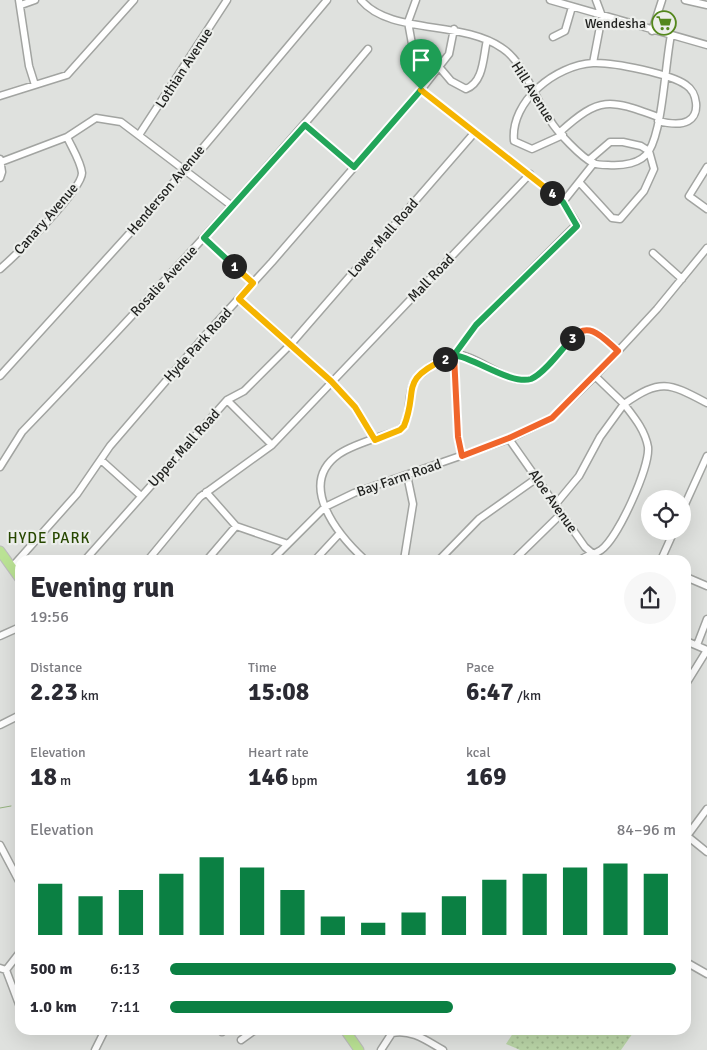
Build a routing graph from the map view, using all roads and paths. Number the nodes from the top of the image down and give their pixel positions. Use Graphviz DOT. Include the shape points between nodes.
graph roads {
  1 [pos="35,0"];
  2 [pos="134,0"];
  3 [pos="227,0"];
  4 [pos="327,0"];
  5 [pos="361,0"];
  6 [pos="416,0"];
  7 [pos="550,0"];
  8 [pos="596,0"];
  9 [pos="662,0"];
  10 [pos="685,0"];
  11 [pos="20,2"];
  12 [pos="707,5"];
  13 [pos="572,7"];
  14 [pos="602,16"];
  15 [pos="408,22"];
  16 [pos="454,30"];
  17 [pos="652,31"];
  18 [pos="671,35"];
  19 [pos="553,37"];
  20 [pos="487,40"];
  21 [pos="707,45"];
  22 [pos="368,49"];
  23 [pos="594,63"];
  24 [pos="440,66"];
  25 [pos="665,75"];
  26 [pos="35,84"];
  27 [pos="421,90"];
  28 [pos="533,91"];
  29 [pos="0,96"];
  30 [pos="658,119"];
  31 [pos="305,125"];
  32 [pos="475,132"];
  33 [pos="561,133"];
  34 [pos="139,135"];
  35 [pos="67,137"];
  36 [pos="649,151"];
  37 [pos="0,160"];
  38 [pos="591,161"];
  39 [pos="354,167"];
  40 [pos="707,167"];
  41 [pos="184,169"];
  42 [pos="530,174"];
  43 [pos="0,178"];
  44 [pos="580,183"];
  45 [pos="563,202"];
  46 [pos="232,206"];
  47 [pos="707,209"];
  48 [pos="204,238"];
  49 [pos="707,248"];
  50 [pos="653,253"];
  51 [pos="0,269"];
  52 [pos="682,279"];
  53 [pos="253,283"];
  54 [pos="239,299"];
  55 [pos="291,344"];
  56 [pos="618,351"];
  57 [pos="454,355"];
  58 [pos="0,376"];
  59 [pos="595,376"];
  60 [pos="331,381"];
  61 [pos="227,400"];
  62 [pos="707,403"];
  63 [pos="624,404"];
  64 [pos="509,438"];
  65 [pos="375,440"];
  66 [pos="272,445"];
  67 [pos="462,456"];
  68 [pos="707,456"];
  69 [pos="101,460"];
  70 [pos="0,467"];
  71 [pos="407,475"];
  72 [pos="537,478"];
  73 [pos="691,491"];
  74 [pos="206,492"];
  75 [pos="141,496"];
  76 [pos="555,505"];
  77 [pos="324,507"];
  78 [pos="560,514"];
  79 [pos="236,526"];
  80 [pos="340,533"];
  81 [pos="670,540"];
  82 [pos="288,544"];
  83 [pos="0,552"];
  84 [pos="592,554"];
  85 [pos="23,555"];
  86 [pos="89,555"];
  87 [pos="152,555"];
  88 [pos="211,555"];
  89 [pos="277,555"];
  90 [pos="320,555"];
  91 [pos="360,555"];
  92 [pos="405,555"];
  93 [pos="444,555"];
  94 [pos="519,555"];
  95 [pos="663,555"];
  96 [pos="15,564"];
  97 [pos="12,567"];
  98 [pos="15,572"];
  99 [pos="691,579"];
  100 [pos="707,586"];
  101 [pos="707,619"];
  102 [pos="15,629"];
  103 [pos="0,636"];
  104 [pos="691,643"];
  105 [pos="697,645"];
  106 [pos="707,650"];
  107 [pos="691,676"];
  108 [pos="15,718"];
  109 [pos="0,726"];
  110 [pos="707,809"];
  111 [pos="691,830"];
  112 [pos="691,838"];
  113 [pos="0,845"];
  114 [pos="707,852"];
  115 [pos="15,874"];
  116 [pos="15,957"];
  117 [pos="691,965"];
  118 [pos="3,969"];
  119 [pos="707,974"];
  120 [pos="15,996"];
  121 [pos="102,1035"];
  122 [pos="248,1035"];
  123 [pos="348,1035"];
  124 [pos="390,1035"];
  125 [pos="418,1035"];
  126 [pos="241,1040"];
  127 [pos="95,1050"];
  128 [pos="359,1050"];
  129 [pos="381,1050"];
  130 [pos="443,1050"];
  1 -- 11 [label="street"];
  2 -- 26 [label="street" via="67,75"];
  3 -- 34 [label="street, Lothian Avenue"];
  4 -- 41 [label="street, Henderson Avenue"];
  5 -- 15 [label="street, Hill Avenue" via="379,14"];
  6 -- 15 [label="street"];
  7 -- 13 [label="street"];
  8 -- 14 [label="street"];
  9 -- 17 [label="street"];
  10 -- 12 [label="street"];
  11 -- 26 [label="street" via="29,66"];
  13 -- 14 [label="street"];
  13 -- 19 [label="street" via="565,31"];
  14 -- 17 [label="street"];
  14 -- 23 [label="street"];
  15 -- 16 [label="street, Hill Avenue"];
  15 -- 24 [label="street" via="412,44"];
  16 -- 20 [label="street, Hill Avenue"];
  16 -- 24 [label="street, Hyde Park Road" via="449,54"];
  17 -- 18 [label="street"];
  18 -- 21 [label="street"];
  18 -- 25 [label="street"];
  20 -- 24 [label="street" via="479,79 474,86 466,89 457,86"];
  20 -- 28 [label="street, Hill Avenue" via="504,48"];
  22 -- 31 [label="street, Rosalie Avenue"];
  23 -- 25 [label="street"];
  23 -- 28 [label="street" via="552,77"];
  24 -- 27 [label="street, Hyde Park Road"];
  25 -- 30 [label="street"];
  25 -- 30 [label="street" via="687,86 694,93 696,104 688,121 679,124"];
  26 -- 29 [label="street"];
  27 -- 32 [label="street"];
  27 -- 39 [label="street, Hyde Park Road"];
  28 -- 33 [label="street, Hill Avenue"];
  28 -- 33 [label="street" via="516,117 512,130 514,141 532,149"];
  30 -- 33 [label="street" via="634,108 600,104 589,108"];
  30 -- 36 [label="street"];
  31 -- 39 [label="street"];
  31 -- 46 [label="street, Rosalie Avenue"];
  32 -- 42 [label="street"];
  32 -- 55 [label="street, Lower Mall Road"];
  33 -- 38 [label="street, Hill Avenue"];
  34 -- 35 [label="street" via="121,122 96,118"];
  34 -- 41 [label="street"];
  35 -- 37 [label="street"];
  35 -- 51 [label="street, Canary Avenue" via="80,166 79,182 55,213"];
  36 -- 38 [label="street" via="638,161 620,166"];
  36 -- 38 [label="street" via="632,144 610,142"];
  36 -- 44 [label="street" via="653,161 652,177 620,220 612,218"];
  37 -- 43 [label="street"];
  38 -- 44 [label="street"];
  39 -- 53 [label="street, Hyde Park Road"];
  40 -- 47 [label="street" via="689,196"];
  41 -- 46 [label="street"];
  41 -- 58 [label="street, Henderson Avenue"];
  42 -- 45 [label="street"];
  42 -- 60 [label="street, Mall Road"];
  44 -- 45 [label="street"];
  45 -- 57 [label="street" via="577,226 476,325"];
  46 -- 48 [label="street, Rosalie Avenue"];
  48 -- 53 [label="street"];
  48 -- 70 [label="street, Rosalie Avenue" via="22,432"];
  49 -- 52 [label="street, Bay Farm Road"];
  50 -- 52 [label="street"];
  52 -- 56 [label="street, Bay Farm Road"];
  53 -- 54 [label="street, Hyde Park Road"];
  54 -- 55 [label="street"];
  54 -- 69 [label="street, Hyde Park Road" via="196,345"];
  55 -- 60 [label="street"];
  55 -- 61 [label="street, Upper Mall Road" via="244,391"];
  56 -- 57 [label="street" via="597,332 583,330 531,379 520,379"];
  56 -- 59 [label="street, Bay Farm Road"];
  57 -- 65 [label="street" via="432,365 414,382 404,426"];
  57 -- 67 [label="street"];
  59 -- 63 [label="street"];
  59 -- 64 [label="street, Bay Farm Road" via="552,418"];
  60 -- 65 [label="street" via="355,407"];
  60 -- 66 [label="street, Mall Road"];
  61 -- 66 [label="street"];
  61 -- 75 [label="street, Upper Mall Road"];
  62 -- 63 [label="street" via="681,389 662,385 643,391"];
  63 -- 76 [label="street" via="600,437 579,476"];
  63 -- 84 [label="street" via="644,433 648,449 639,482 618,530"];
  64 -- 67 [label="street, Bay Farm Road"];
  64 -- 72 [label="street, Aloe Avenue"];
  65 -- 77 [label="street" via="340,453 327,464 320,478"];
  66 -- 74 [label="street, Mall Road"];
  67 -- 71 [label="street, Bay Farm Road"];
  68 -- 73 [label="street"];
  69 -- 75 [label="street"];
  69 -- 85 [label="street, Hyde Park Road" via="78,494"];
  71 -- 77 [label="street, Bay Farm Road"];
  71 -- 92 [label="street" via="413,504"];
  72 -- 76 [label="street, Aloe Avenue"];
  72 -- 93 [label="street" via="479,519"];
  74 -- 79 [label="street"];
  74 -- 87 [label="street, Mall Road"];
  75 -- 86 [label="street, Upper Mall Road"];
  76 -- 78 [label="street, Aloe Avenue"];
  77 -- 80 [label="street"];
  77 -- 82 [label="street, Bay Farm Road"];
  78 -- 84 [label="street, Aloe Avenue"];
  78 -- 94 [label="street"];
  79 -- 82 [label="street"];
  79 -- 88 [label="street"];
  80 -- 90 [label="street"];
  80 -- 91 [label="street"];
  81 -- 95 [label="street"];
  82 -- 89 [label="street, Bay Farm Road"];
  83 -- 97 [label="main road"];
  96 -- 97 [label="street, Hyde Park Road"];
  97 -- 98 [label="main road"];
  99 -- 100 [label="street"];
  101 -- 105 [label="street"];
  102 -- 103 [label="street"];
  104 -- 105 [label="street"];
  105 -- 106 [label="street"];
  106 -- 107 [label="street"];
  108 -- 109 [label="street"];
  110 -- 111 [label="street"];
  112 -- 114 [label="street"];
  113 -- 115 [label="street"];
  116 -- 118 [label="street"];
  117 -- 119 [label="street"];
  118 -- 120 [label="street"];
  121 -- 127 [label="street"];
  122 -- 126 [label="street"];
  123 -- 128 [label="main road"];
  124 -- 129 [label="street"];
  125 -- 130 [label="street"];
}
